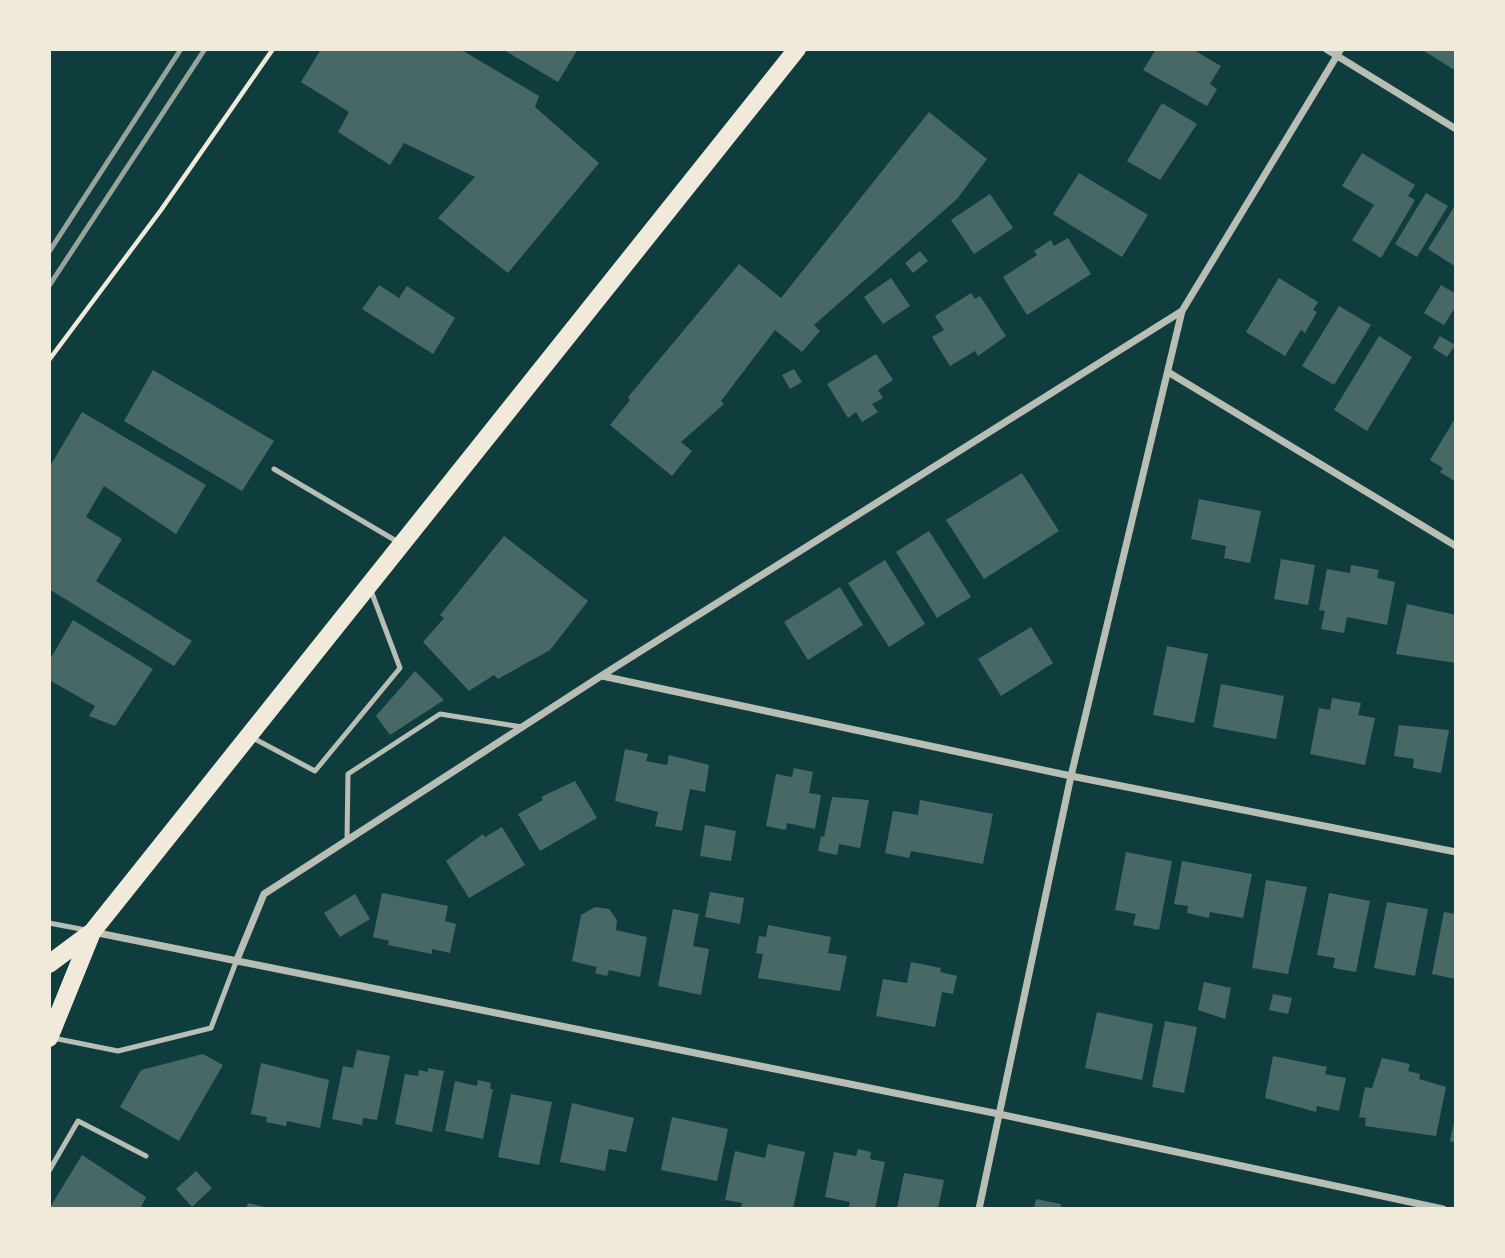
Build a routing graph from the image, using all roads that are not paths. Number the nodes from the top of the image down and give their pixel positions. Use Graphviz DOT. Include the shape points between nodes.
graph roads {
  1 [pos="797,49"];
  2 [pos="1326,49"];
  3 [pos="1339,52"];
  4 [pos="1456,129"];
  5 [pos="1182,311"];
  6 [pos="1168,372"];
  7 [pos="274,469"];
  8 [pos="401,544"];
  9 [pos="1456,546"];
  10 [pos="369,585"];
  11 [pos="601,676"];
  12 [pos="522,727"];
  13 [pos="248,736"];
  14 [pos="1071,776"];
  15 [pos="347,841"];
  16 [pos="1456,852"];
  17 [pos="49,923"];
  18 [pos="92,932"];
  19 [pos="236,962"];
  20 [pos="49,964"];
  21 [pos="49,1038"];
  22 [pos="999,1114"];
  23 [pos="49,1152"];
  24 [pos="57,1156"];
  25 [pos="146,1156"];
  26 [pos="49,1171"];
  27 [pos="979,1209"];
  28 [pos="1443,1209"];
  1 -- 8 [label="main road"];
  2 -- 3 [label="street"];
  3 -- 4 [label="street"];
  3 -- 5 [label="street"];
  5 -- 6 [label="street"];
  5 -- 11 [label="street"];
  6 -- 9 [label="street"];
  6 -- 14 [label="street"];
  7 -- 8 [label="lane"];
  8 -- 10 [label="main road"];
  10 -- 13 [label="main road"];
  10 -- 13 [label="lane" via="400,668 315,771"];
  11 -- 12 [label="street"];
  11 -- 14 [label="street"];
  12 -- 15 [label="street"];
  12 -- 15 [label="lane" via="440,714 348,774"];
  13 -- 18 [label="main road"];
  14 -- 16 [label="street"];
  14 -- 22 [label="street"];
  15 -- 19 [label="street" via="264,894"];
  17 -- 18 [label="lane"];
  18 -- 19 [label="street"];
  18 -- 20 [label="main road"];
  18 -- 21 [label="main road"];
  19 -- 21 [label="lane" via="211,1028 118,1051"];
  19 -- 22 [label="street"];
  22 -- 27 [label="street"];
  22 -- 28 [label="street"];
  23 -- 24 [label="lane"];
  24 -- 25 [label="lane" via="78,1121"];
  24 -- 26 [label="lane"];
}
